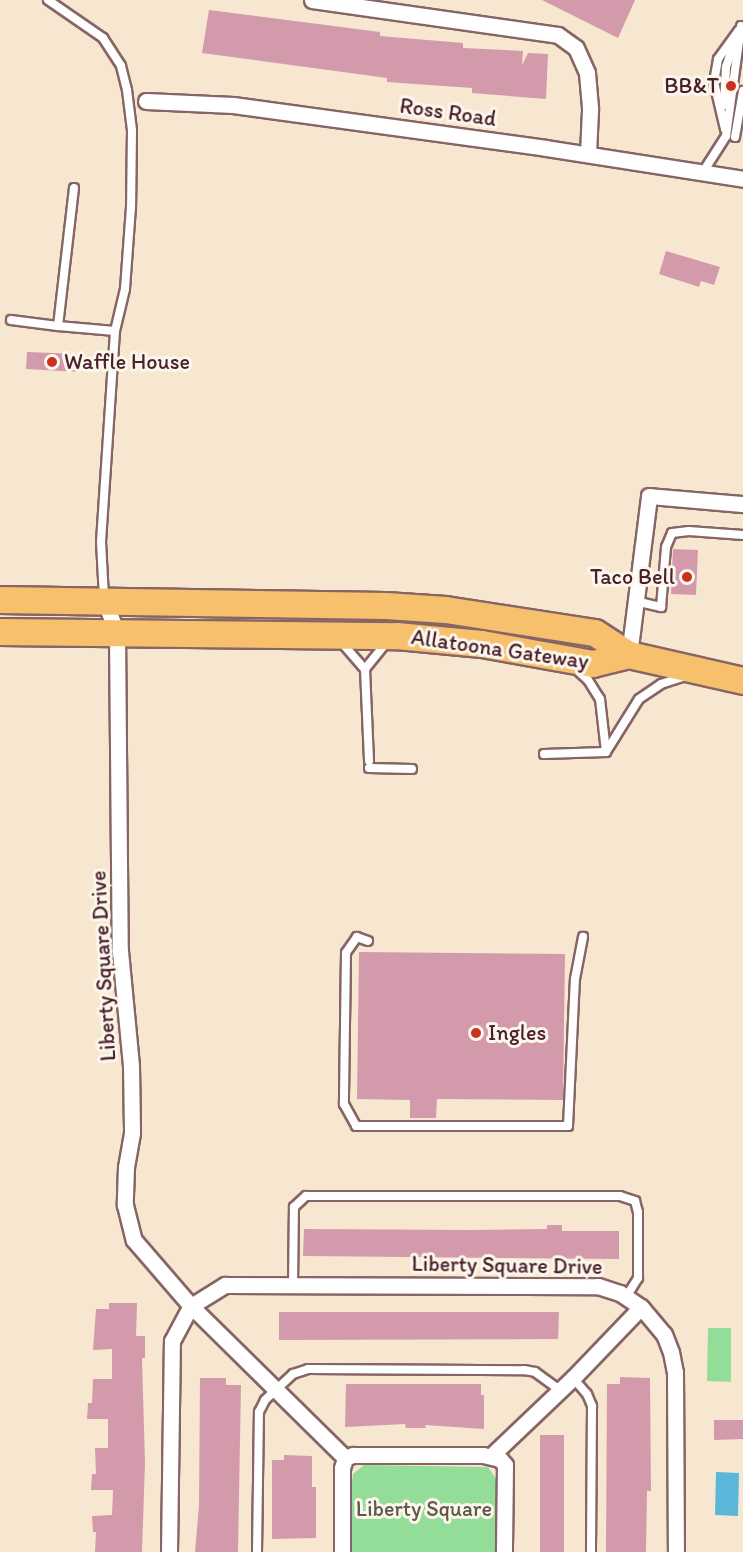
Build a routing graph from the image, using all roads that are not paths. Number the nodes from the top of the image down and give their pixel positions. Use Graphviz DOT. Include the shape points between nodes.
graph roads {
  1 [pos="48,0"];
  2 [pos="312,0"];
  3 [pos="742,26"];
  4 [pos="743,47"];
  5 [pos="743,91"];
  6 [pos="146,101"];
  7 [pos="731,136"];
  8 [pos="588,154"];
  9 [pos="703,172"];
  10 [pos="743,179"];
  11 [pos="74,188"];
  12 [pos="11,320"];
  13 [pos="58,326"];
  14 [pos="115,331"];
  15 [pos="743,504"];
  16 [pos="743,536"];
  17 [pos="0,600"];
  18 [pos="635,601"];
  19 [pos="105,602"];
  20 [pos="0,632"];
  21 [pos="117,633"];
  22 [pos="328,635"];
  23 [pos="400,636"];
  24 [pos="629,655"];
  25 [pos="566,659"];
  26 [pos="365,669"];
  27 [pos="702,672"];
  28 [pos="743,681"];
  29 [pos="606,752"];
  30 [pos="544,754"];
  31 [pos="412,769"];
  32 [pos="584,937"];
  33 [pos="368,941"];
  34 [pos="293,1285"];
  35 [pos="626,1297"];
  36 [pos="191,1306"];
  37 [pos="640,1307"];
  38 [pos="573,1378"];
  39 [pos="275,1389"];
  40 [pos="560,1390"];
  41 [pos="491,1456"];
  42 [pos="345,1458"];
  43 [pos="169,1552"];
  44 [pos="257,1552"];
  45 [pos="342,1552"];
  46 [pos="504,1552"];
  47 [pos="591,1552"];
  48 [pos="676,1552"];
  1 -- 14 [label="lane" via="103,38 117,56 127,90 132,139 131,207 125,289"];
  2 -- 8 [label="street" via="558,35 576,48 587,73"];
  3 -- 7 [label="lane"];
  3 -- 7 [label="lane" via="718,59 714,82"];
  4 -- 7 [label="lane"];
  5 -- 7 [label="lane"];
  6 -- 8 [label="street, Ross Road" via="232,105"];
  7 -- 9 [label="lane"];
  8 -- 9 [label="street, Ross Road"];
  9 -- 10 [label="street, Ross Road"];
  11 -- 13 [label="lane"];
  12 -- 13 [label="lane"];
  13 -- 14 [label="lane"];
  14 -- 19 [label="lane" via="101,542"];
  15 -- 18 [label="street" via="649,495"];
  16 -- 18 [label="lane" via="672,533 666,547 661,607"];
  17 -- 19 [label="main road"];
  18 -- 24 [label="street"];
  19 -- 21 [label="street, Liberty Square Drive"];
  19 -- 24 [label="main road, Allatoona Gateway" via="386,606 501,617 595,633"];
  20 -- 21 [label="main road, Allatoona Gateway"];
  21 -- 22 [label="main road, Allatoona Gateway"];
  21 -- 36 [label="street, Liberty Square Drive" via="120,951 131,1066 132,1133 125,1205 134,1240"];
  22 -- 23 [label="main road, Allatoona Gateway"];
  22 -- 26 [label="lane" via="348,648"];
  23 -- 25 [label="main road, Allatoona Gateway" via="482,644"];
  23 -- 26 [label="lane" via="379,650"];
  24 -- 25 [label="main road, Allatoona Gateway" via="592,664"];
  24 -- 27 [label="main road"];
  25 -- 29 [label="lane" via="588,680 600,699"];
  26 -- 31 [label="lane" via="369,764"];
  27 -- 28 [label="main road"];
  27 -- 29 [label="lane" via="661,684 639,699"];
  29 -- 30 [label="lane"];
  32 -- 33 [label="lane" via="575,979 568,1126 356,1126 344,1104 346,953 357,937"];
  34 -- 35 [label="street, Liberty Square Drive" via="598,1286"];
  34 -- 35 [label="lane" via="294,1207 306,1196 626,1196 635,1201 638,1212 638,1278"];
  34 -- 36 [label="street, Liberty Square Drive" via="225,1285"];
  35 -- 37 [label="street, Liberty Square Drive"];
  36 -- 39 [label="street"];
  36 -- 43 [label="street, Liberty Square Drive" via="172,1341"];
  37 -- 38 [label="street"];
  37 -- 48 [label="street, Liberty Square Drive" via="664,1334 675,1372"];
  38 -- 40 [label="street"];
  38 -- 47 [label="lane" via="592,1406"];
  39 -- 40 [label="lane" via="303,1370 332,1369 524,1370 535,1372"];
  39 -- 42 [label="street"];
  39 -- 44 [label="lane" via="265,1400 258,1418"];
  40 -- 41 [label="street"];
  41 -- 42 [label="street"];
  41 -- 46 [label="street" via="505,1465"];
  42 -- 45 [label="street"];
}
